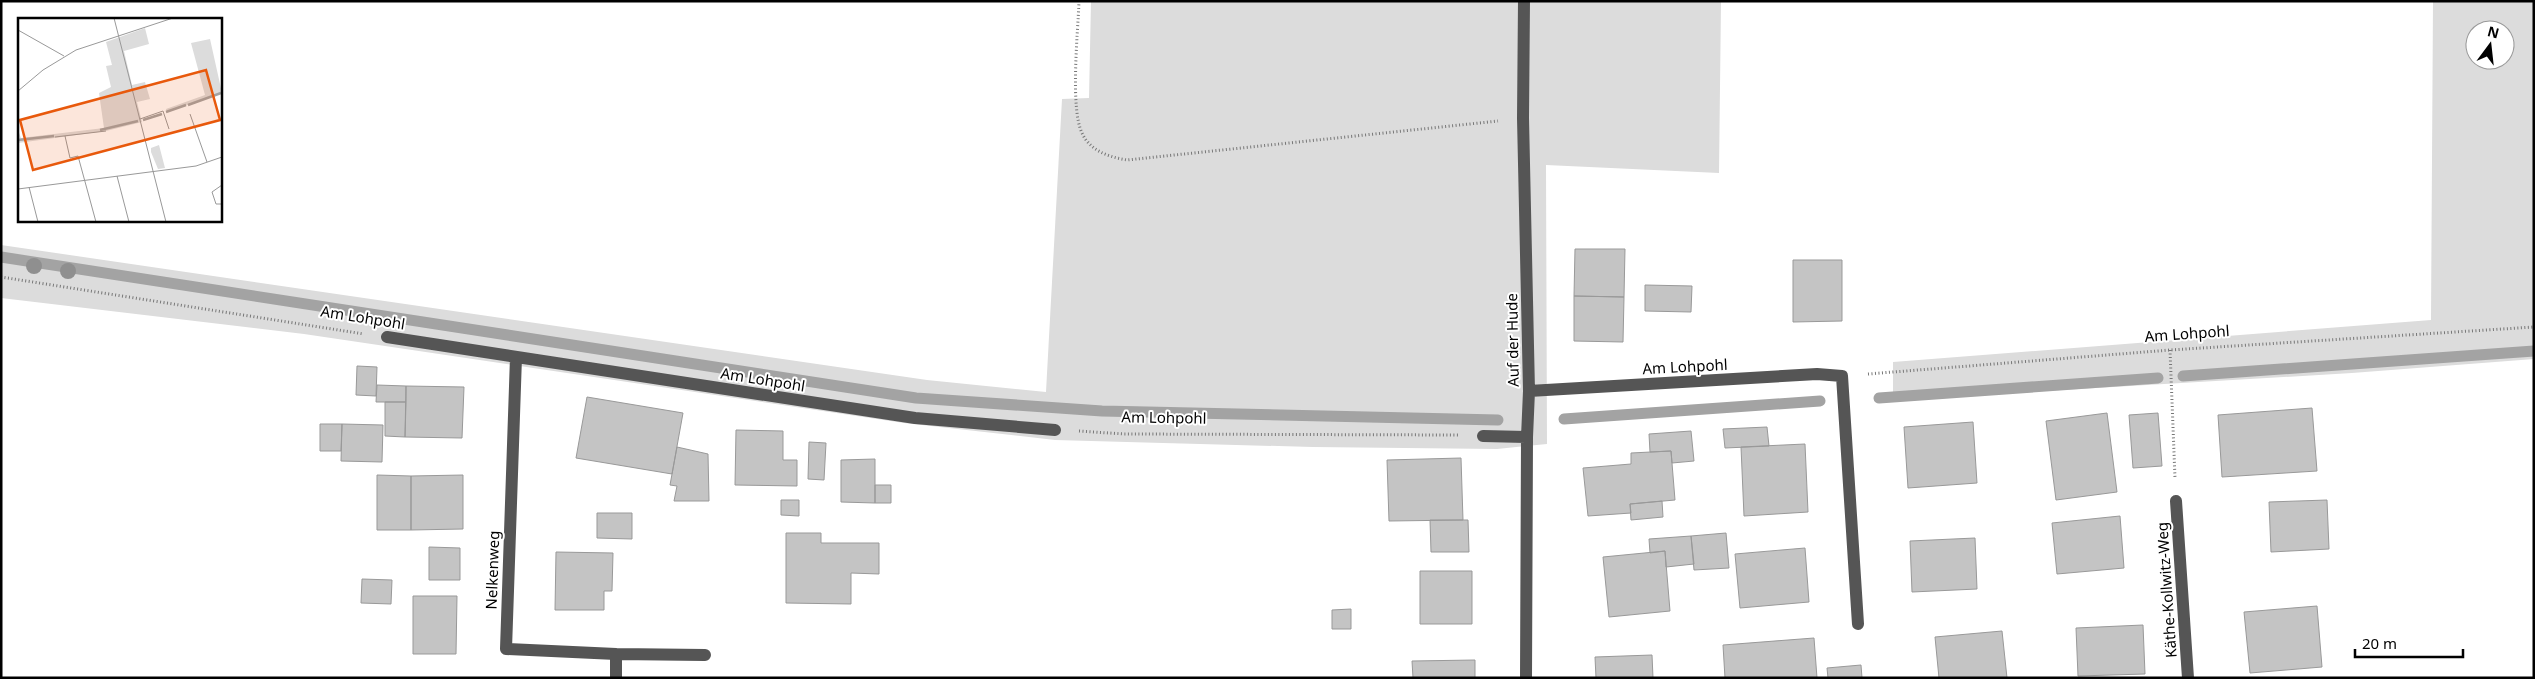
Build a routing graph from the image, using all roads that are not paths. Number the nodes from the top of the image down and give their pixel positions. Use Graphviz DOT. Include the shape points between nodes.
graph roads {
  1 [pos="1524,1"];
  2 [pos="387,337"];
  3 [pos="516,357"];
  4 [pos="1529,391"];
  5 [pos="1055,430"];
  6 [pos="1483,436"];
  7 [pos="1527,437"];
  8 [pos="2176,501"];
  9 [pos="1858,624"];
  10 [pos="616,654"];
  11 [pos="705,654"];
  12 [pos="616,678"];
  13 [pos="1526,678"];
  14 [pos="2188,678"];
  1 -- 4 [label="street, Auf der Hude"];
  2 -- 3 [label="street, Am Lohpohl"];
  3 -- 5 [label="street, Am Lohpohl" via="915,418"];
  3 -- 10 [label="street, Nelkenweg" via="506,649"];
  4 -- 7 [label="street, Auf der Hude"];
  4 -- 9 [label="street, Am Lohpohl" via="1817,374 1842,376"];
  6 -- 7 [label="street"];
  7 -- 13 [label="street, Auf der Hude"];
  8 -- 14 [label="street, Käthe-Kollwitz-Weg"];
  10 -- 11 [label="street"];
  10 -- 12 [label="street"];
}
